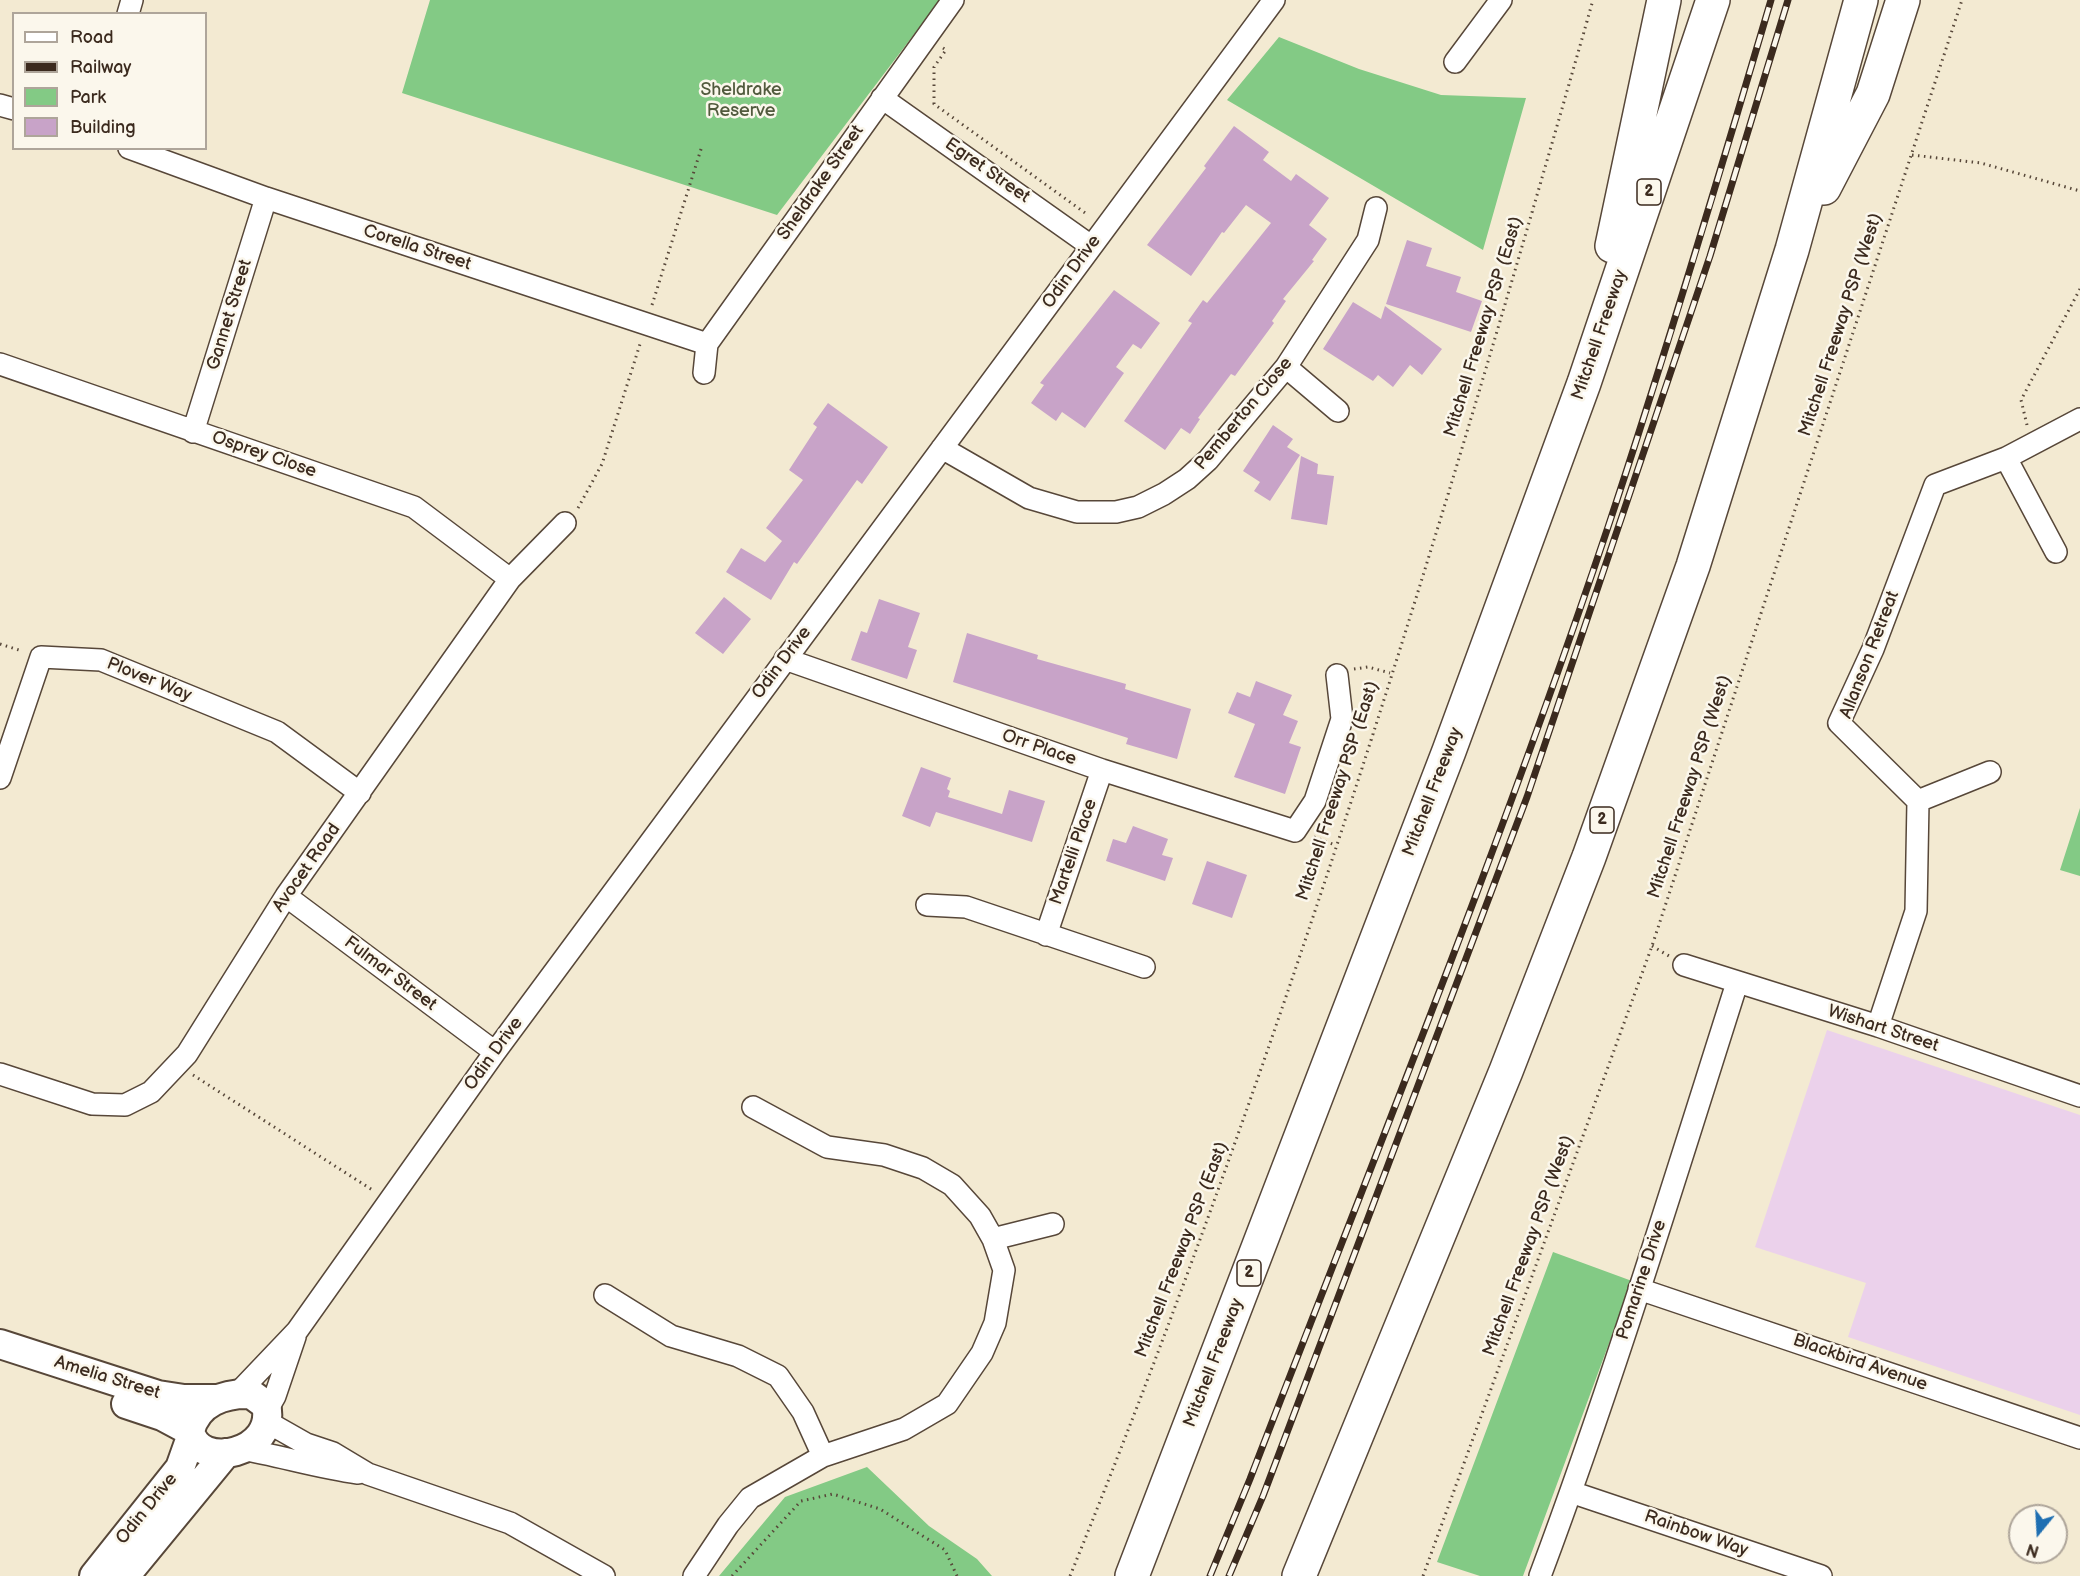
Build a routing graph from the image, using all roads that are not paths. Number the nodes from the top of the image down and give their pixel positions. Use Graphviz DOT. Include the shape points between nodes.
graph roads {
  1 [pos="953,0"];
  2 [pos="1274,0"];
  3 [pos="1501,0"];
  4 [pos="1664,0"];
  5 [pos="1713,0"];
  6 [pos="1861,0"];
  7 [pos="1903,0"];
  8 [pos="1455,62"];
  9 [pos="882,98"];
  10 [pos="134,150"];
  11 [pos="266,198"];
  12 [pos="1376,208"];
  13 [pos="1091,246"];
  14 [pos="1792,250"];
  15 [pos="707,344"];
  16 [pos="0,364"];
  17 [pos="1286,367"];
  18 [pos="704,373"];
  19 [pos="1584,383"];
  20 [pos="1338,411"];
  21 [pos="2080,419"];
  22 [pos="193,432"];
  23 [pos="942,448"];
  24 [pos="2006,459"];
  25 [pos="565,524"];
  26 [pos="2056,552"];
  27 [pos="510,579"];
  28 [pos="785,659"];
  29 [pos="1337,677"];
  30 [pos="1102,770"];
  31 [pos="1990,772"];
  32 [pos="0,778"];
  33 [pos="360,793"];
  34 [pos="1918,801"];
  35 [pos="286,896"];
  36 [pos="927,905"];
  37 [pos="1046,934"];
  38 [pos="1684,965"];
  39 [pos="1144,967"];
  40 [pos="1737,983"];
  41 [pos="1878,1026"];
  42 [pos="495,1052"];
  43 [pos="0,1074"];
  44 [pos="2080,1096"];
  45 [pos="753,1107"];
  46 [pos="1053,1224"];
  47 [pos="993,1239"];
  48 [pos="1639,1289"];
  49 [pos="605,1295"];
  50 [pos="297,1331"];
  51 [pos="0,1344"];
  52 [pos="0,1362"];
  53 [pos="227,1396"];
  54 [pos="268,1417"];
  55 [pos="190,1434"];
  56 [pos="2080,1438"];
  57 [pos="234,1451"];
  58 [pos="823,1455"];
  59 [pos="368,1474"];
  60 [pos="1571,1492"];
  61 [pos="94,1576"];
  62 [pos="125,1576"];
  63 [pos="604,1576"];
  64 [pos="694,1576"];
  65 [pos="1132,1576"];
  66 [pos="1299,1576"];
  67 [pos="1540,1576"];
  68 [pos="1821,1576"];
  1 -- 9 [label="street, Sheldrake Street"];
  2 -- 13 [label="street, Odin Drive"];
  3 -- 8 [label="street"];
  4 -- 19 [label="highway"];
  5 -- 19 [label="highway, Mitchell Freeway / 2"];
  6 -- 14 [label="highway, 2"];
  7 -- 14 [label="highway" via="1873,93"];
  9 -- 13 [label="street, Egret Street"];
  9 -- 15 [label="street, Sheldrake Street"];
  10 -- 11 [label="street, Corella Street"];
  11 -- 15 [label="street, Corella Street"];
  11 -- 22 [label="street, Gannet Street"];
  12 -- 17 [label="street, Pemberton Close" via="1368,240"];
  13 -- 23 [label="street, Odin Drive"];
  14 -- 66 [label="highway, 2" via="1693,566 1589,857 1506,1071"];
  15 -- 18 [label="street, Sheldrake Street"];
  16 -- 22 [label="street, Osprey Close"];
  17 -- 20 [label="street"];
  17 -- 23 [label="street, Pemberton Close" via="1208,460 1187,479 1138,507 1077,513 1050,506 1011,489"];
  19 -- 65 [label="highway, Mitchell Freeway / 2" via="1449,751"];
  21 -- 24 [label="street, Allanson Retreat"];
  22 -- 27 [label="street, Osprey Close" via="414,507"];
  23 -- 28 [label="street, Odin Drive"];
  24 -- 26 [label="street"];
  24 -- 34 [label="street, Allanson Retreat" via="1935,485 1873,649 1839,723"];
  25 -- 27 [label="street, Avocet Road"];
  27 -- 33 [label="street, Avocet Road"];
  28 -- 30 [label="street, Orr Place"];
  28 -- 42 [label="street, Odin Drive"];
  29 -- 30 [label="street, Orr Place" via="1342,719 1315,801 1295,831"];
  30 -- 37 [label="street, Martelli Place"];
  31 -- 34 [label="street"];
  32 -- 33 [label="street, Plover Way" via="41,657 101,660 277,732"];
  33 -- 35 [label="street, Avocet Road"];
  34 -- 41 [label="street" via="1916,911"];
  35 -- 42 [label="street, Fulmar Street"];
  35 -- 43 [label="street, Avocet Road" via="187,1054 151,1092 125,1105 92,1104"];
  36 -- 37 [label="street" via="966,907"];
  37 -- 39 [label="street"];
  38 -- 40 [label="street, Wishart Street"];
  40 -- 41 [label="street, Wishart Street"];
  40 -- 48 [label="street, Pomarine Drive"];
  41 -- 44 [label="street, Wishart Street"];
  42 -- 50 [label="street, Odin Drive"];
  45 -- 47 [label="street" via="826,1147 884,1155 923,1168 952,1185 980,1216"];
  46 -- 47 [label="street"];
  47 -- 58 [label="street" via="1004,1270 995,1323 982,1353 946,1404 904,1429"];
  48 -- 56 [label="street, Blackbird Avenue"];
  48 -- 60 [label="street, Pomarine Drive"];
  49 -- 58 [label="street" via="671,1336 738,1356 778,1376 803,1412"];
  50 -- 53 [label="street, Odin Drive"];
  50 -- 54 [label="street, Odin Drive"];
  51 -- 53 [label="main road, Amelia Street" via="158,1395 184,1399"];
  52 -- 55 [label="main road, Amelia Street" via="148,1411"];
  53 -- 54 [label="main road" via="257,1396"];
  53 -- 55 [label="main road, Odin Drive" via="201,1412"];
  54 -- 57 [label="main road, Odin Drive" via="259,1438"];
  54 -- 59 [label="street" via="306,1444"];
  55 -- 57 [label="main road" via="204,1450"];
  55 -- 61 [label="main road, Odin Drive" via="180,1468"];
  57 -- 59 [label="street" via="288,1457 328,1469"];
  57 -- 62 [label="main road, Odin Drive"];
  58 -- 64 [label="street" via="750,1498"];
  59 -- 63 [label="street" via="510,1523"];
  60 -- 67 [label="street, Pomarine Drive"];
  60 -- 68 [label="street, Rainbow Way"];
}
